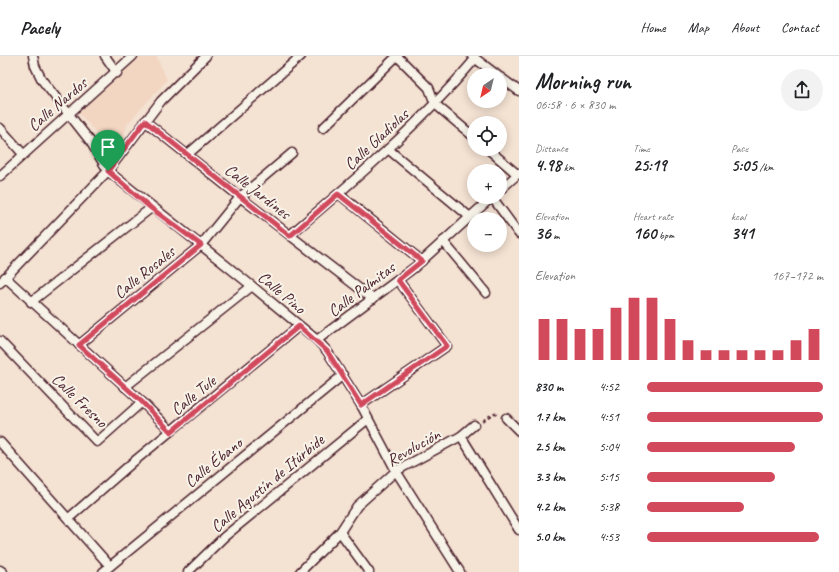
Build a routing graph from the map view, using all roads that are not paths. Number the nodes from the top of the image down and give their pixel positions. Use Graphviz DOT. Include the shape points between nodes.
graph roads {
  1 [pos="33,56"];
  2 [pos="105,56"];
  3 [pos="133,56"];
  4 [pos="206,56"];
  5 [pos="301,56"];
  6 [pos="397,56"];
  7 [pos="473,57"];
  8 [pos="488,68"];
  9 [pos="116,73"];
  10 [pos="507,83"];
  11 [pos="519,92"];
  12 [pos="436,104"];
  13 [pos="69,112"];
  14 [pos="145,121"];
  15 [pos="0,128"];
  16 [pos="323,128"];
  17 [pos="467,131"];
  18 [pos="388,149"];
  19 [pos="292,153"];
  20 [pos="23,154"];
  21 [pos="188,154"];
  22 [pos="496,156"];
  23 [pos="108,171"];
  24 [pos="518,174"];
  25 [pos="0,176"];
  26 [pos="507,184"];
  27 [pos="338,194"];
  28 [pos="240,197"];
  29 [pos="484,204"];
  30 [pos="497,204"];
  31 [pos="151,208"];
  32 [pos="476,212"];
  33 [pos="467,215"];
  34 [pos="467,220"];
  35 [pos="519,234"];
  36 [pos="290,236"];
  37 [pos="444,241"];
  38 [pos="201,245"];
  39 [pos="422,261"];
  40 [pos="3,280"];
  41 [pos="398,280"];
  42 [pos="252,286"];
  43 [pos="486,293"];
  44 [pos="373,299"];
  45 [pos="31,302"];
  46 [pos="299,326"];
  47 [pos="317,340"];
  48 [pos="0,342"];
  49 [pos="79,345"];
  50 [pos="343,375"];
  51 [pos="125,387"];
  52 [pos="142,402"];
  53 [pos="361,405"];
  54 [pos="506,418"];
  55 [pos="368,419"];
  56 [pos="474,425"];
  57 [pos="519,431"];
  58 [pos="171,432"];
  59 [pos="461,436"];
  60 [pos="0,442"];
  61 [pos="396,471"];
  62 [pos="69,518"];
  63 [pos="519,530"];
  64 [pos="340,532"];
  65 [pos="110,566"];
  66 [pos="0,570"];
  67 [pos="3,572"];
  68 [pos="103,572"];
  69 [pos="188,572"];
  70 [pos="300,572"];
  71 [pos="369,572"];
  72 [pos="460,572"];
  1 -- 13 [label="street, Calle Pino" via="42,80"];
  2 -- 9 [label="street"];
  3 -- 9 [label="street, Calle Nardos"];
  4 -- 14 [label="street"];
  5 -- 21 [label="street"];
  6 -- 12 [label="street" via="429,88"];
  6 -- 16 [label="street"];
  7 -- 8 [label="street"];
  7 -- 12 [label="street, Calle Gladiolas"];
  9 -- 13 [label="street, Calle Nardos"];
  10 -- 11 [label="street"];
  12 -- 17 [label="street"];
  12 -- 18 [label="street, Calle Gladiolas"];
  13 -- 20 [label="street, Calle Nardos"];
  13 -- 23 [label="street, Calle Pino"];
  14 -- 21 [label="street, Calle Jardines"];
  14 -- 23 [label="street"];
  15 -- 20 [label="street"];
  18 -- 27 [label="street, Calle Gladiolas"];
  18 -- 33 [label="street"];
  19 -- 28 [label="street, Calle Rosales"];
  20 -- 25 [label="street, Calle Nardos"];
  21 -- 28 [label="street, Calle Jardines"];
  22 -- 24 [label="street"];
  23 -- 31 [label="street, Calle Pino"];
  23 -- 40 [label="street"];
  24 -- 26 [label="street"];
  27 -- 36 [label="street, Calle Gladiolas"];
  27 -- 39 [label="street"];
  28 -- 36 [label="street, Calle Jardines"];
  28 -- 38 [label="street, Calle Rosales"];
  29 -- 32 [label="street, Calle Palmitas"];
  30 -- 35 [label="street"];
  31 -- 38 [label="street, Calle Pino"];
  31 -- 45 [label="street"];
  34 -- 37 [label="street, Calle Palmitas"];
  36 -- 44 [label="street, Calle Jardines"];
  37 -- 39 [label="street, Calle Palmitas"];
  37 -- 43 [label="street"];
  38 -- 42 [label="street, Calle Pino"];
  38 -- 49 [label="street, Calle Rosales"];
  39 -- 41 [label="street, Calle Palmitas"];
  40 -- 45 [label="street"];
  41 -- 44 [label="street, Calle Palmitas"];
  41 -- 53 [label="street" via="447,346"];
  42 -- 46 [label="street, Calle Pino"];
  42 -- 51 [label="street"];
  44 -- 47 [label="street, Calle Palmitas"];
  45 -- 49 [label="street"];
  46 -- 47 [label="street, Calle Pino"];
  46 -- 58 [label="street, Calle Tule"];
  47 -- 50 [label="street, Calle Pino"];
  48 -- 52 [label="street, Calle Fresno" via="97,442"];
  49 -- 51 [label="street"];
  50 -- 53 [label="street, Calle Pino"];
  50 -- 65 [label="street, Calle Ébano"];
  51 -- 52 [label="street"];
  52 -- 58 [label="street"];
  53 -- 55 [label="street, Calle Pino"];
  54 -- 57 [label="street"];
  55 -- 61 [label="street, Calle Pino"];
  55 -- 69 [label="street, Calle Agustín de Itúrbide" via="224,537"];
  56 -- 59 [label="street, Revolución"];
  58 -- 62 [label="street, Calle Tule"];
  59 -- 61 [label="street, Revolución"];
  59 -- 63 [label="street"];
  60 -- 62 [label="street"];
  61 -- 64 [label="street, Revolución" via="357,506"];
  61 -- 72 [label="street, Calle Pino"];
  62 -- 65 [label="street"];
  64 -- 70 [label="street, Revolución"];
  64 -- 71 [label="street"];
  65 -- 68 [label="street, Calle Ébano"];
  66 -- 67 [label="street"];
}
